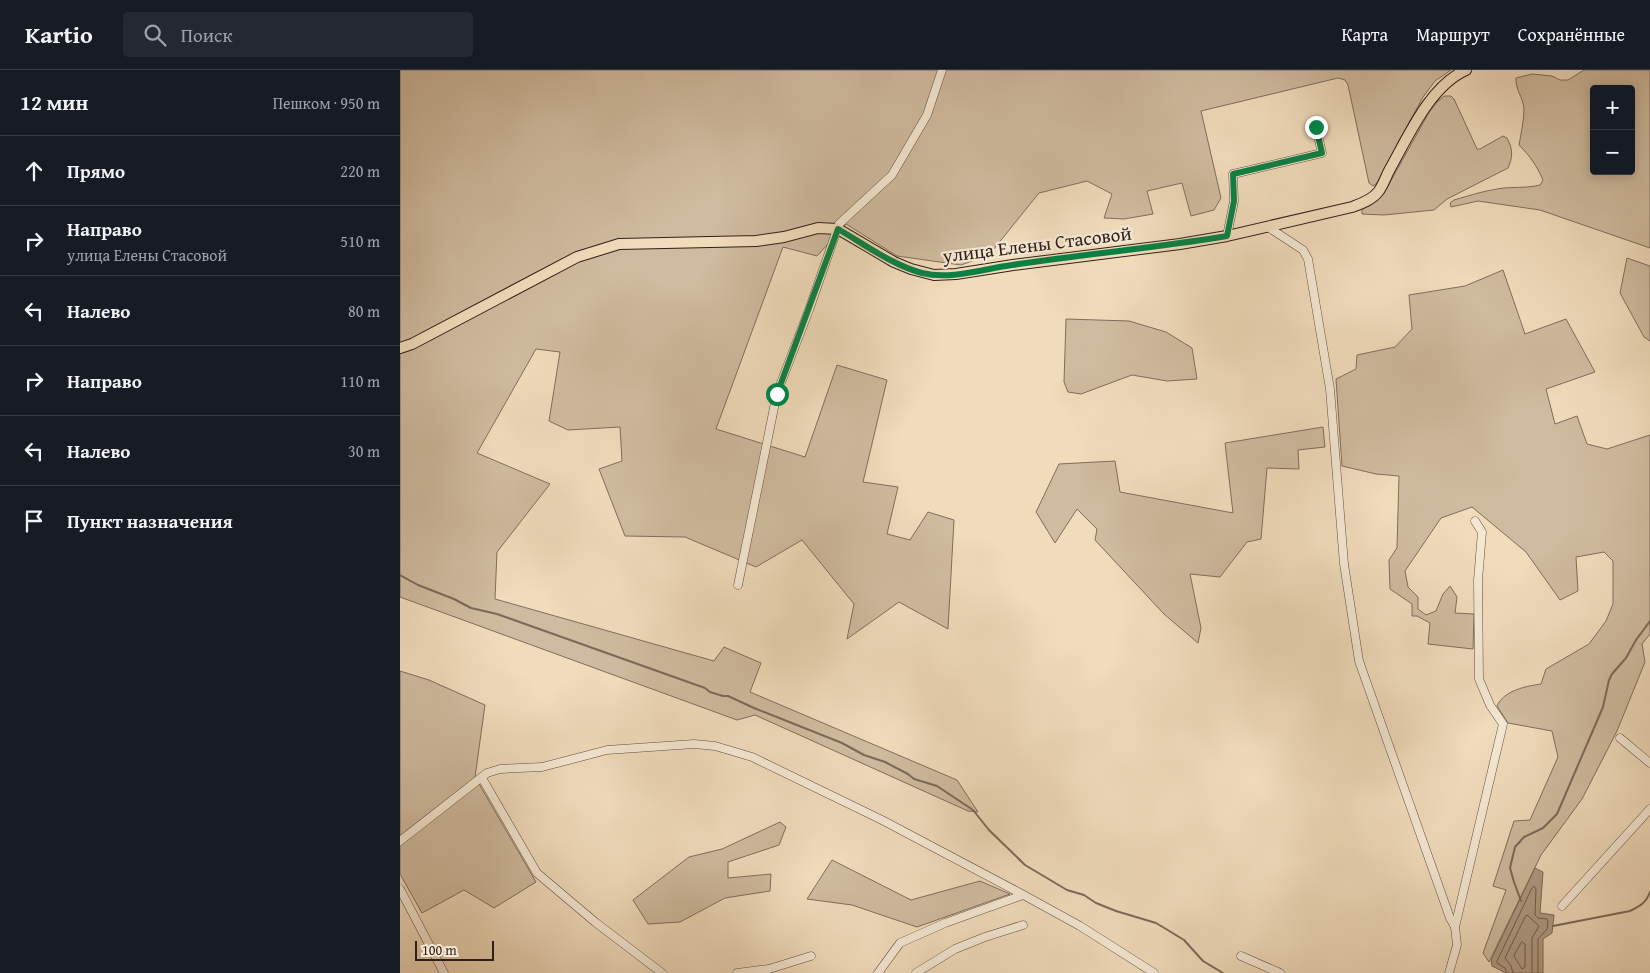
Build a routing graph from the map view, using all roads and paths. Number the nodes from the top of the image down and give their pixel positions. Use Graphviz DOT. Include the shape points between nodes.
graph roads {
  1 [pos="942,70"];
  2 [pos="1466,70"];
  3 [pos="1316,127"];
  4 [pos="1268,227"];
  5 [pos="838,229"];
  6 [pos="1227,236"];
  7 [pos="400,348"];
  8 [pos="1475,521"];
  9 [pos="738,585"];
  10 [pos="1620,738"];
  11 [pos="1650,763"];
  12 [pos="482,778"];
  13 [pos="1650,809"];
  14 [pos="400,841"];
  15 [pos="400,889"];
  16 [pos="1023,895"];
  17 [pos="1562,906"];
  18 [pos="1023,925"];
  19 [pos="1455,927"];
  20 [pos="811,956"];
  21 [pos="1241,956"];
  22 [pos="444,973"];
  23 [pos="662,973"];
  24 [pos="737,973"];
  25 [pos="878,973"];
  26 [pos="916,973"];
  27 [pos="1154,973"];
  28 [pos="1280,973"];
  29 [pos="1449,973"];
  1 -- 5 [label="street" via="927,114 892,174 839,224"];
  2 -- 4 [label="main road, улица Елены Стасовой" via="1455,75 1436,93 1378,193 1352,207"];
  3 -- 6 [label="street" via="1322,153 1233,174 1234,201"];
  4 -- 6 [label="main road, улица Елены Стасовой"];
  4 -- 19 [label="street" via="1303,250 1308,259 1330,389 1344,564 1359,660"];
  5 -- 6 [label="main road, улица Елены Стасовой" via="894,262 934,275"];
  5 -- 7 [label="main road" via="818,228 756,241 619,244 577,257"];
  5 -- 9 [label="street" via="777,394"];
  8 -- 19 [label="street" via="1482,532 1478,580 1479,679 1490,705 1503,724"];
  10 -- 11 [label="street"];
  12 -- 14 [label="street"];
  12 -- 16 [label="street" via="500,769 542,767 607,750 694,744 714,746 752,757 882,820"];
  12 -- 23 [label="street" via="537,873"];
  13 -- 17 [label="street"];
  15 -- 22 [label="street"];
  16 -- 25 [label="street" via="952,920 900,943"];
  16 -- 27 [label="street" via="1080,926"];
  18 -- 26 [label="street" via="955,949"];
  19 -- 29 [label="street" via="1457,945"];
  20 -- 24 [label="street"];
  21 -- 28 [label="street"];
}
